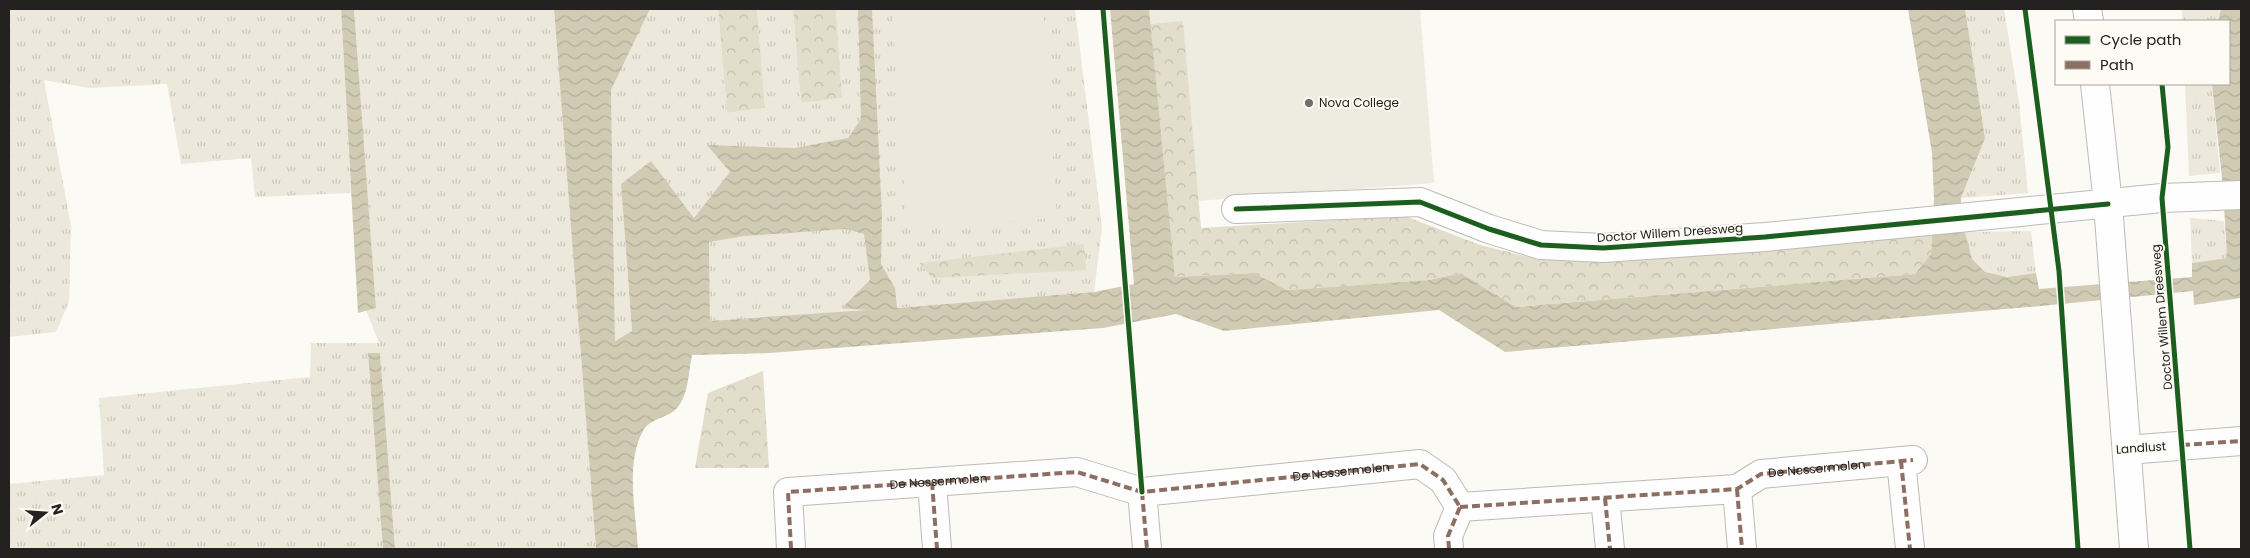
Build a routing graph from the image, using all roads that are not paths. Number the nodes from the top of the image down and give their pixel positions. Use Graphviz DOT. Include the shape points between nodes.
graph roads {
  1 [pos="2095,85"];
  2 [pos="2241,195"];
  3 [pos="2108,204"];
  4 [pos="1236,209"];
  5 [pos="2241,441"];
  6 [pos="2127,450"];
  7 [pos="932,482"];
  8 [pos="1737,489"];
  9 [pos="1142,492"];
  10 [pos="1605,498"];
  11 [pos="1460,507"];
  12 [pos="791,549"];
  13 [pos="937,549"];
  14 [pos="1147,549"];
  15 [pos="1449,549"];
  16 [pos="1610,549"];
  17 [pos="1742,549"];
  18 [pos="1910,549"];
  19 [pos="2134,549"];
  1 -- 3 [label="street"];
  2 -- 3 [label="street, Doctor Willem Dreesweg"];
  3 -- 4 [label="street, Doctor Willem Dreesweg" via="1602,248 1541,245 1420,202"];
  3 -- 6 [label="street"];
  5 -- 6 [label="street, Landlust"];
  6 -- 19 [label="street"];
  7 -- 9 [label="street, De Nessermolen" via="1077,472"];
  7 -- 12 [label="street, De Nessermolen" via="788,492"];
  7 -- 13 [label="street"];
  8 -- 10 [label="street, De Nessermolen"];
  8 -- 17 [label="street"];
  8 -- 18 [label="street, De Nessermolen" via="1761,474 1907,461"];
  9 -- 11 [label="street, De Nessermolen" via="1420,464 1443,480"];
  9 -- 14 [label="street"];
  10 -- 11 [label="street, De Nessermolen"];
  10 -- 16 [label="street"];
  11 -- 15 [label="street" via="1448,536"];
}
